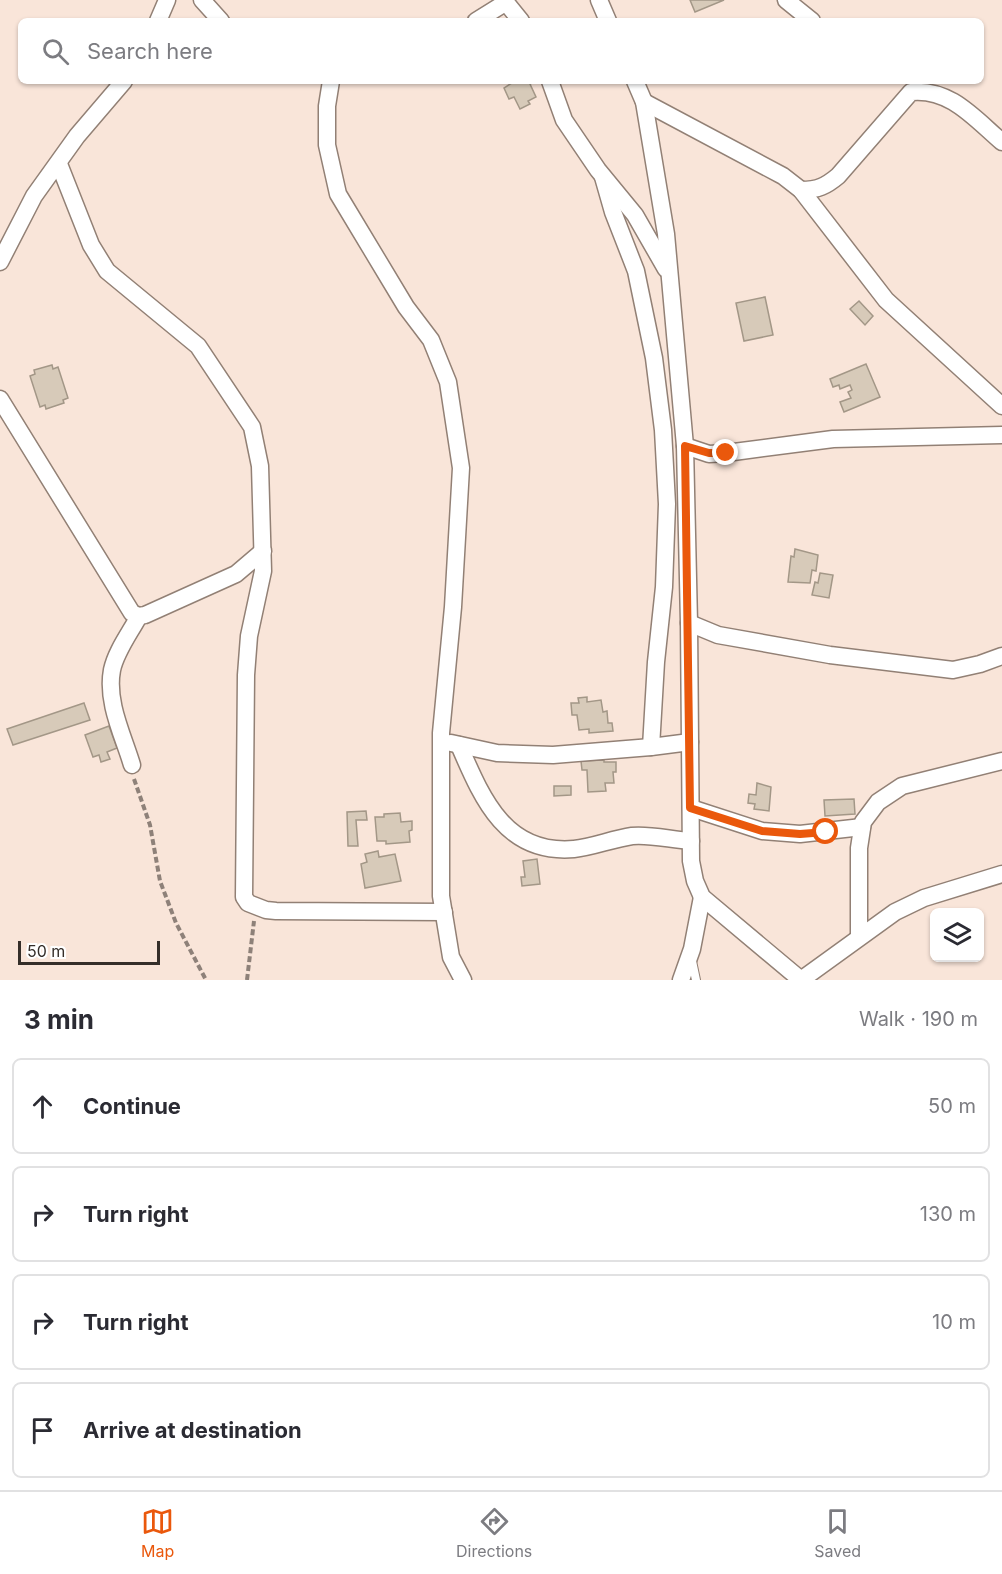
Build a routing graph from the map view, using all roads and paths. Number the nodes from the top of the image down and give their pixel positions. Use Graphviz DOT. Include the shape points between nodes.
graph roads {
  1 [pos="167,0"];
  2 [pos="202,0"];
  3 [pos="599,0"];
  4 [pos="786,0"];
  5 [pos="504,1"];
  6 [pos="159,18"];
  7 [pos="218,18"];
  8 [pos="480,18"];
  9 [pos="518,18"];
  10 [pos="607,18"];
  11 [pos="808,18"];
  12 [pos="121,84"];
  13 [pos="331,84"];
  14 [pos="551,84"];
  15 [pos="636,84"];
  16 [pos="908,84"];
  17 [pos="918,91"];
  18 [pos="644,102"];
  19 [pos="1002,142"];
  20 [pos="59,164"];
  21 [pos="603,177"];
  22 [pos="801,190"];
  23 [pos="0,262"];
  24 [pos="669,275"];
  25 [pos="0,399"];
  26 [pos="1002,406"];
  27 [pos="1002,435"];
  28 [pos="685,446"];
  29 [pos="263,551"];
  30 [pos="140,616"];
  31 [pos="689,623"];
  32 [pos="1002,656"];
  33 [pos="441,741"];
  34 [pos="690,742"];
  35 [pos="459,745"];
  36 [pos="651,747"];
  37 [pos="1002,761"];
  38 [pos="132,765"];
  39 [pos="690,808"];
  40 [pos="862,827"];
  41 [pos="691,841"];
  42 [pos="1002,874"];
  43 [pos="702,897"];
  44 [pos="256,906"];
  45 [pos="444,912"];
  46 [pos="859,938"];
  47 [pos="690,955"];
  48 [pos="206,980"];
  49 [pos="247,980"];
  50 [pos="463,980"];
  51 [pos="681,980"];
  52 [pos="696,980"];
  1 -- 6 [label="street"];
  2 -- 7 [label="street"];
  3 -- 10 [label="street"];
  4 -- 11 [label="street"];
  5 -- 8 [label="street"];
  5 -- 9 [label="street"];
  12 -- 20 [label="street" via="77,136"];
  13 -- 33 [label="street" via="327,145 338,194 406,307 431,340 448,382 461,468"];
  14 -- 21 [label="street" via="564,120"];
  15 -- 18 [label="street"];
  16 -- 17 [label="street"];
  17 -- 19 [label="street" via="950,99"];
  17 -- 22 [label="street" via="911,92 838,176 825,187"];
  18 -- 22 [label="street" via="783,176"];
  18 -- 24 [label="street"];
  20 -- 23 [label="street" via="34,196"];
  20 -- 29 [label="street" via="91,245 107,271 198,346 252,427 260,466"];
  21 -- 24 [label="street" via="634,215"];
  21 -- 36 [label="street" via="636,271 654,358 663,430 667,504 664,587"];
  22 -- 26 [label="street" via="886,300"];
  24 -- 28 [label="street"];
  25 -- 30 [label="street" via="132,613"];
  27 -- 28 [label="street" via="833,439 726,453"];
  28 -- 31 [label="street"];
  29 -- 30 [label="street" via="236,574"];
  29 -- 44 [label="street" via="246,675 244,897"];
  30 -- 38 [label="street" via="121,648 111,683 113,705"];
  31 -- 32 [label="street" via="718,635 830,655 953,670"];
  31 -- 34 [label="street"];
  33 -- 35 [label="street"];
  33 -- 45 [label="street"];
  34 -- 36 [label="street"];
  34 -- 39 [label="street"];
  35 -- 36 [label="street" via="497,753 553,755"];
  35 -- 41 [label="street" via="495,817 517,837 546,849 574,849 633,836"];
  37 -- 40 [label="street" via="902,786 878,802"];
  38 -- 48 [label="path" via="134,785 150,825 160,881 176,923"];
  39 -- 40 [label="street" via="762,831 800,834"];
  39 -- 41 [label="street"];
  40 -- 46 [label="street"];
  41 -- 43 [label="street" via="691,861"];
  42 -- 46 [label="street" via="924,898 895,912"];
  43 -- 46 [label="street" via="801,980"];
  43 -- 47 [label="street"];
  44 -- 45 [label="street" via="276,911"];
  44 -- 49 [label="path"];
  45 -- 50 [label="street" via="451,957"];
  47 -- 51 [label="street"];
  47 -- 52 [label="lane"];
}
